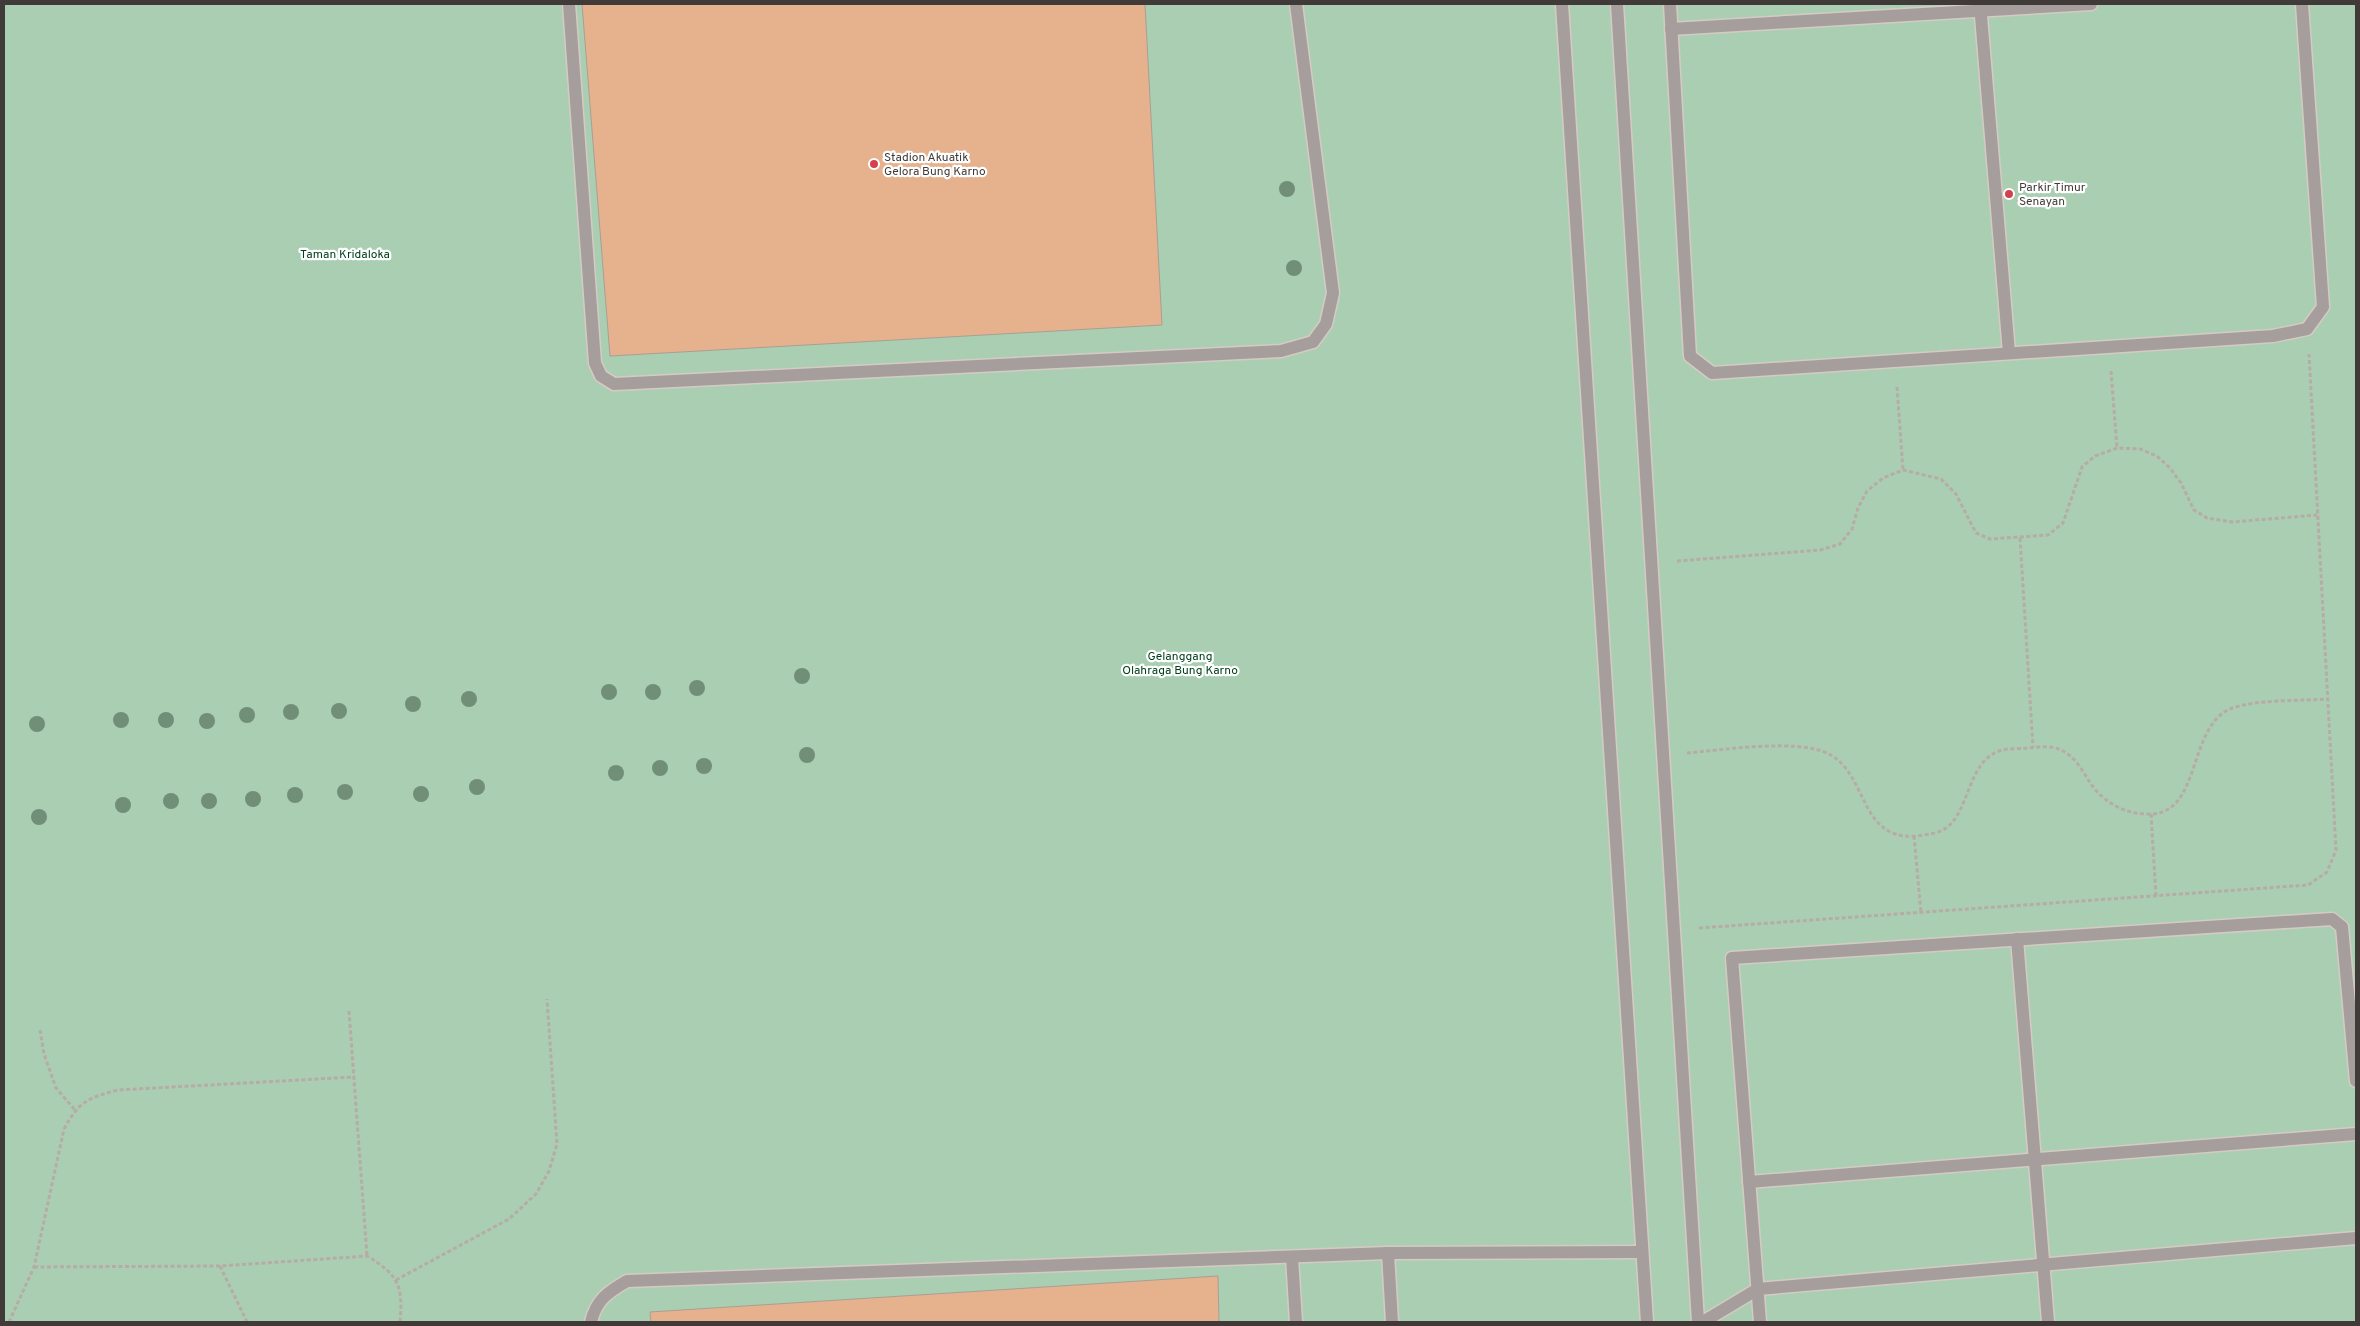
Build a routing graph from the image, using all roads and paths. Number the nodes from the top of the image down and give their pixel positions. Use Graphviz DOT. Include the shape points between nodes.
graph roads {
  1 [pos="569,4"];
  2 [pos="1296,4"];
  3 [pos="1562,4"];
  4 [pos="1617,4"];
  5 [pos="1670,4"];
  6 [pos="2091,4"];
  7 [pos="2302,4"];
  8 [pos="1981,7"];
  9 [pos="1671,29"];
  10 [pos="2307,329"];
  11 [pos="2109,347"];
  12 [pos="2009,353"];
  13 [pos="1895,361"];
  14 [pos="2117,448"];
  15 [pos="1904,470"];
  16 [pos="2317,515"];
  17 [pos="2020,538"];
  18 [pos="1651,563"];
  19 [pos="2328,699"];
  20 [pos="2033,747"];
  21 [pos="1664,755"];
  22 [pos="2151,814"];
  23 [pos="1914,836"];
  24 [pos="2156,896"];
  25 [pos="1921,913"];
  26 [pos="1673,930"];
  27 [pos="2017,939"];
  28 [pos="547,999"];
  29 [pos="349,1011"];
  30 [pos="40,1030"];
  31 [pos="354,1077"];
  32 [pos="2356,1082"];
  33 [pos="75,1110"];
  34 [pos="2356,1134"];
  35 [pos="2035,1160"];
  36 [pos="1749,1182"];
  37 [pos="2356,1238"];
  38 [pos="1642,1252"];
  39 [pos="1388,1253"];
  40 [pos="367,1256"];
  41 [pos="1292,1256"];
  42 [pos="220,1266"];
  43 [pos="2044,1266"];
  44 [pos="34,1267"];
  45 [pos="396,1280"];
  46 [pos="1758,1290"];
  47 [pos="10,1322"];
  48 [pos="247,1322"];
  49 [pos="400,1322"];
  50 [pos="592,1322"];
  51 [pos="1296,1322"];
  52 [pos="1392,1322"];
  53 [pos="1647,1322"];
  54 [pos="1698,1322"];
  55 [pos="1703,1322"];
  56 [pos="1760,1322"];
  57 [pos="2048,1322"];
  1 -- 2 [label="lane" via="595,363 601,376 614,384 1281,351 1314,342 1326,324 1333,293"];
  3 -- 38 [label="lane"];
  4 -- 18 [label="lane"];
  5 -- 9 [label="lane"];
  6 -- 8 [label="lane"];
  7 -- 10 [label="lane" via="2323,307"];
  8 -- 9 [label="lane"];
  8 -- 12 [label="lane"];
  9 -- 13 [label="lane" via="1690,356 1712,373"];
  10 -- 11 [label="lane" via="2273,336"];
  10 -- 16 [label="path"];
  11 -- 12 [label="lane"];
  11 -- 14 [label="path"];
  12 -- 13 [label="lane"];
  13 -- 15 [label="path"];
  14 -- 16 [label="path" via="2140,449 2157,456 2181,483 2194,510 2207,518 2232,522"];
  14 -- 17 [label="path" via="2096,456 2082,467 2063,523 2048,535"];
  15 -- 17 [label="path" via="1941,479 1956,494 1976,533 1990,539"];
  15 -- 18 [label="path" via="1883,478 1868,490 1852,529 1840,544 1820,550"];
  16 -- 19 [label="path"];
  17 -- 20 [label="path"];
  18 -- 21 [label="lane"];
  19 -- 22 [label="path" via="2255,704 2230,710 2212,722 2178,801 2164,812"];
  19 -- 24 [label="path" via="2336,850 2328,872 2308,885"];
  20 -- 22 [label="path" via="2049,746 2062,750 2072,757 2105,800 2120,809"];
  20 -- 23 [label="path" via="1998,752 1987,759 1957,815 1944,829"];
  21 -- 23 [label="path" via="1771,746 1803,747 1829,754 1842,764 1882,828"];
  21 -- 26 [label="lane"];
  22 -- 24 [label="path"];
  23 -- 25 [label="path"];
  24 -- 25 [label="path"];
  25 -- 26 [label="path"];
  26 -- 54 [label="lane"];
  27 -- 32 [label="lane" via="2332,919 2342,927"];
  27 -- 35 [label="lane"];
  27 -- 36 [label="lane" via="1732,958"];
  28 -- 45 [label="path" via="557,1144 545,1178 536,1194 509,1219"];
  29 -- 31 [label="path"];
  30 -- 33 [label="path" via="44,1054 56,1088"];
  31 -- 33 [label="path" via="118,1090 93,1097"];
  31 -- 40 [label="path"];
  33 -- 44 [label="path" via="64,1129"];
  34 -- 35 [label="lane"];
  35 -- 36 [label="lane"];
  35 -- 43 [label="lane"];
  36 -- 46 [label="lane"];
  37 -- 43 [label="lane"];
  38 -- 39 [label="lane"];
  38 -- 53 [label="lane"];
  39 -- 41 [label="lane"];
  39 -- 52 [label="lane"];
  40 -- 42 [label="path"];
  40 -- 45 [label="path" via="382,1265"];
  41 -- 50 [label="lane" via="626,1281 605,1294"];
  41 -- 51 [label="lane"];
  42 -- 44 [label="path"];
  42 -- 48 [label="path"];
  43 -- 46 [label="lane"];
  43 -- 57 [label="lane"];
  44 -- 47 [label="path"];
  45 -- 49 [label="path" via="402,1298"];
  46 -- 55 [label="lane"];
  46 -- 56 [label="lane"];
}
